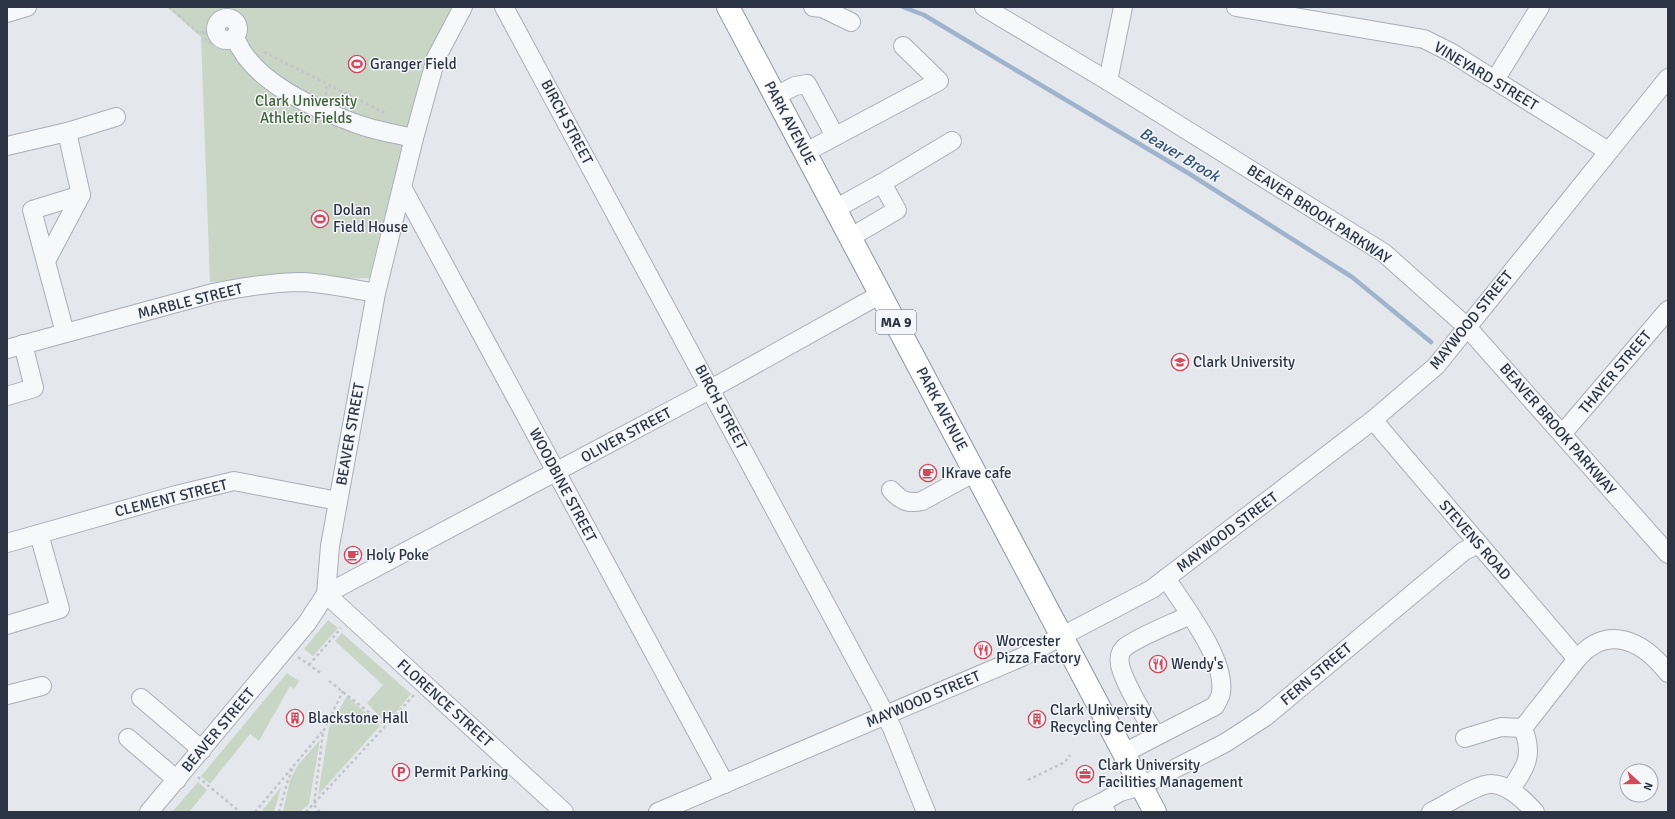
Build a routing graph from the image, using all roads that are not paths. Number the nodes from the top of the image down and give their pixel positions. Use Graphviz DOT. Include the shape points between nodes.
graph roads {
  1 [pos="27,7"];
  2 [pos="463,7"];
  3 [pos="504,7"];
  4 [pos="728,7"];
  5 [pos="813,7"];
  6 [pos="984,7"];
  7 [pos="1123,7"];
  8 [pos="1236,7"];
  9 [pos="1540,7"];
  10 [pos="7,13"];
  11 [pos="226,18"];
  12 [pos="851,22"];
  13 [pos="903,46"];
  14 [pos="1668,78"];
  15 [pos="1495,80"];
  16 [pos="1108,81"];
  17 [pos="776,96"];
  18 [pos="116,117"];
  19 [pos="67,132"];
  20 [pos="835,136"];
  21 [pos="414,138"];
  22 [pos="952,141"];
  23 [pos="7,146"];
  24 [pos="1608,151"];
  25 [pos="806,152"];
  26 [pos="882,183"];
  27 [pos="402,187"];
  28 [pos="81,195"];
  29 [pos="836,209"];
  30 [pos="851,238"];
  31 [pos="46,261"];
  32 [pos="376,293"];
  33 [pos="881,294"];
  34 [pos="1668,310"];
  35 [pos="1466,327"];
  36 [pos="65,333"];
  37 [pos="15,347"];
  38 [pos="711,389"];
  39 [pos="7,396"];
  40 [pos="1373,420"];
  41 [pos="1562,434"];
  42 [pos="556,471"];
  43 [pos="975,472"];
  44 [pos="891,490"];
  45 [pos="338,501"];
  46 [pos="39,534"];
  47 [pos="7,543"];
  48 [pos="1479,544"];
  49 [pos="1668,554"];
  50 [pos="1166,578"];
  51 [pos="326,594"];
  52 [pos="1190,615"];
  53 [pos="7,625"];
  54 [pos="1061,637"];
  55 [pos="1577,659"];
  56 [pos="1120,665"];
  57 [pos="1668,673"];
  58 [pos="1218,674"];
  59 [pos="42,686"];
  60 [pos="7,695"];
  61 [pos="141,698"];
  62 [pos="885,716"];
  63 [pos="1523,728"];
  64 [pos="1156,736"];
  65 [pos="128,738"];
  66 [pos="1465,738"];
  67 [pos="202,750"];
  68 [pos="1124,753"];
  69 [pos="177,780"];
  70 [pos="725,784"];
  71 [pos="1141,786"];
  72 [pos="1510,790"];
  73 [pos="1103,807"];
  74 [pos="149,812"];
  75 [pos="564,812"];
  76 [pos="658,812"];
  77 [pos="926,812"];
  78 [pos="1082,812"];
  79 [pos="1155,812"];
  80 [pos="1432,812"];
  81 [pos="1535,812"];
  1 -- 10 [label="street"];
  2 -- 21 [label="street, BEAVER STREET" via="436,58"];
  3 -- 38 [label="street, BIRCH STREET"];
  4 -- 17 [label="highway, PARK AVENUE / MA 9"];
  5 -- 12 [label="street" via="822,8"];
  6 -- 16 [label="street, BEAVER BROOK PARKWAY"];
  7 -- 16 [label="street"];
  8 -- 15 [label="street, VINEYARD STREET" via="1424,39"];
  9 -- 15 [label="street"];
  11 -- 21 [label="street" via="237,24 238,32 235,37 241,50 269,80 288,92 361,126"];
  13 -- 20 [label="street" via="939,81"];
  14 -- 24 [label="street, MAYWOOD STREET"];
  15 -- 24 [label="street, VINEYARD STREET"];
  16 -- 35 [label="street, BEAVER BROOK PARKWAY" via="1384,254"];
  17 -- 20 [label="street" via="795,86 806,84"];
  17 -- 25 [label="highway, PARK AVENUE / MA 9"];
  18 -- 19 [label="street"];
  19 -- 23 [label="street"];
  19 -- 28 [label="street"];
  20 -- 25 [label="street"];
  21 -- 27 [label="street, BEAVER STREET"];
  22 -- 26 [label="street"];
  24 -- 35 [label="street, MAYWOOD STREET"];
  25 -- 29 [label="highway, PARK AVENUE / MA 9"];
  26 -- 29 [label="street"];
  26 -- 30 [label="street" via="897,210"];
  27 -- 32 [label="street, BEAVER STREET"];
  27 -- 42 [label="street, WOODBINE STREET"];
  28 -- 31 [label="street"];
  28 -- 31 [label="street" via="32,210"];
  29 -- 30 [label="highway, PARK AVENUE / MA 9"];
  30 -- 33 [label="highway, PARK AVENUE / MA 9"];
  31 -- 36 [label="street"];
  32 -- 36 [label="street, MARBLE STREET" via="303,282 271,284 213,293"];
  32 -- 45 [label="street, BEAVER STREET"];
  33 -- 38 [label="street, OLIVER STREET"];
  33 -- 43 [label="highway, PARK AVENUE / MA 9"];
  34 -- 41 [label="street, THAYER STREET"];
  35 -- 40 [label="street, MAYWOOD STREET" via="1436,366"];
  35 -- 41 [label="street, BEAVER BROOK PARKWAY"];
  36 -- 37 [label="street, MARBLE STREET"];
  37 -- 39 [label="street" via="34,388"];
  38 -- 42 [label="street, OLIVER STREET"];
  38 -- 62 [label="street, BIRCH STREET"];
  40 -- 48 [label="street, STEVENS ROAD"];
  40 -- 50 [label="street, MAYWOOD STREET"];
  41 -- 49 [label="street, BEAVER BROOK PARKWAY"];
  42 -- 51 [label="street, OLIVER STREET"];
  42 -- 70 [label="street, WOODBINE STREET"];
  43 -- 44 [label="street" via="922,501 913,503 905,502"];
  43 -- 54 [label="highway, PARK AVENUE / MA 9"];
  45 -- 46 [label="street, CLEMENT STREET" via="234,481"];
  45 -- 51 [label="street, BEAVER STREET" via="330,546"];
  46 -- 47 [label="street, CLEMENT STREET"];
  46 -- 53 [label="street" via="60,609"];
  48 -- 55 [label="street, STEVENS ROAD"];
  48 -- 71 [label="street, FERN STREET" via="1464,551 1265,717 1225,743"];
  50 -- 52 [label="street"];
  50 -- 54 [label="street, MAYWOOD STREET" via="1152,589"];
  51 -- 67 [label="street, BEAVER STREET" via="307,623"];
  51 -- 75 [label="street, FLORENCE STREET"];
  52 -- 56 [label="street" via="1124,648 1120,655"];
  52 -- 58 [label="street" via="1208,644"];
  54 -- 62 [label="street, MAYWOOD STREET" via="1022,657"];
  54 -- 68 [label="highway, PARK AVENUE / MA 9"];
  55 -- 57 [label="street" via="1593,643 1617,639 1642,647 1652,654"];
  55 -- 63 [label="street"];
  56 -- 58 [label="street" via="1158,639 1176,632 1185,632 1190,634"];
  56 -- 64 [label="street"];
  58 -- 64 [label="street" via="1221,694 1215,706"];
  59 -- 60 [label="street"];
  61 -- 67 [label="street"];
  62 -- 70 [label="street, MAYWOOD STREET"];
  62 -- 77 [label="street, BIRCH STREET"];
  63 -- 66 [label="street" via="1501,727"];
  63 -- 72 [label="street" via="1529,747 1528,754 1523,770"];
  64 -- 68 [label="street"];
  65 -- 69 [label="street"];
  67 -- 69 [label="street, BEAVER STREET"];
  68 -- 71 [label="highway, PARK AVENUE / MA 9"];
  69 -- 74 [label="street, BEAVER STREET"];
  70 -- 76 [label="street, MAYWOOD STREET"];
  71 -- 73 [label="street, FERN STREET" via="1120,792"];
  71 -- 79 [label="highway, PARK AVENUE / MA 9"];
  72 -- 80 [label="street" via="1490,784 1477,788"];
  72 -- 81 [label="street"];
  73 -- 78 [label="street, FERN STREET"];
}
